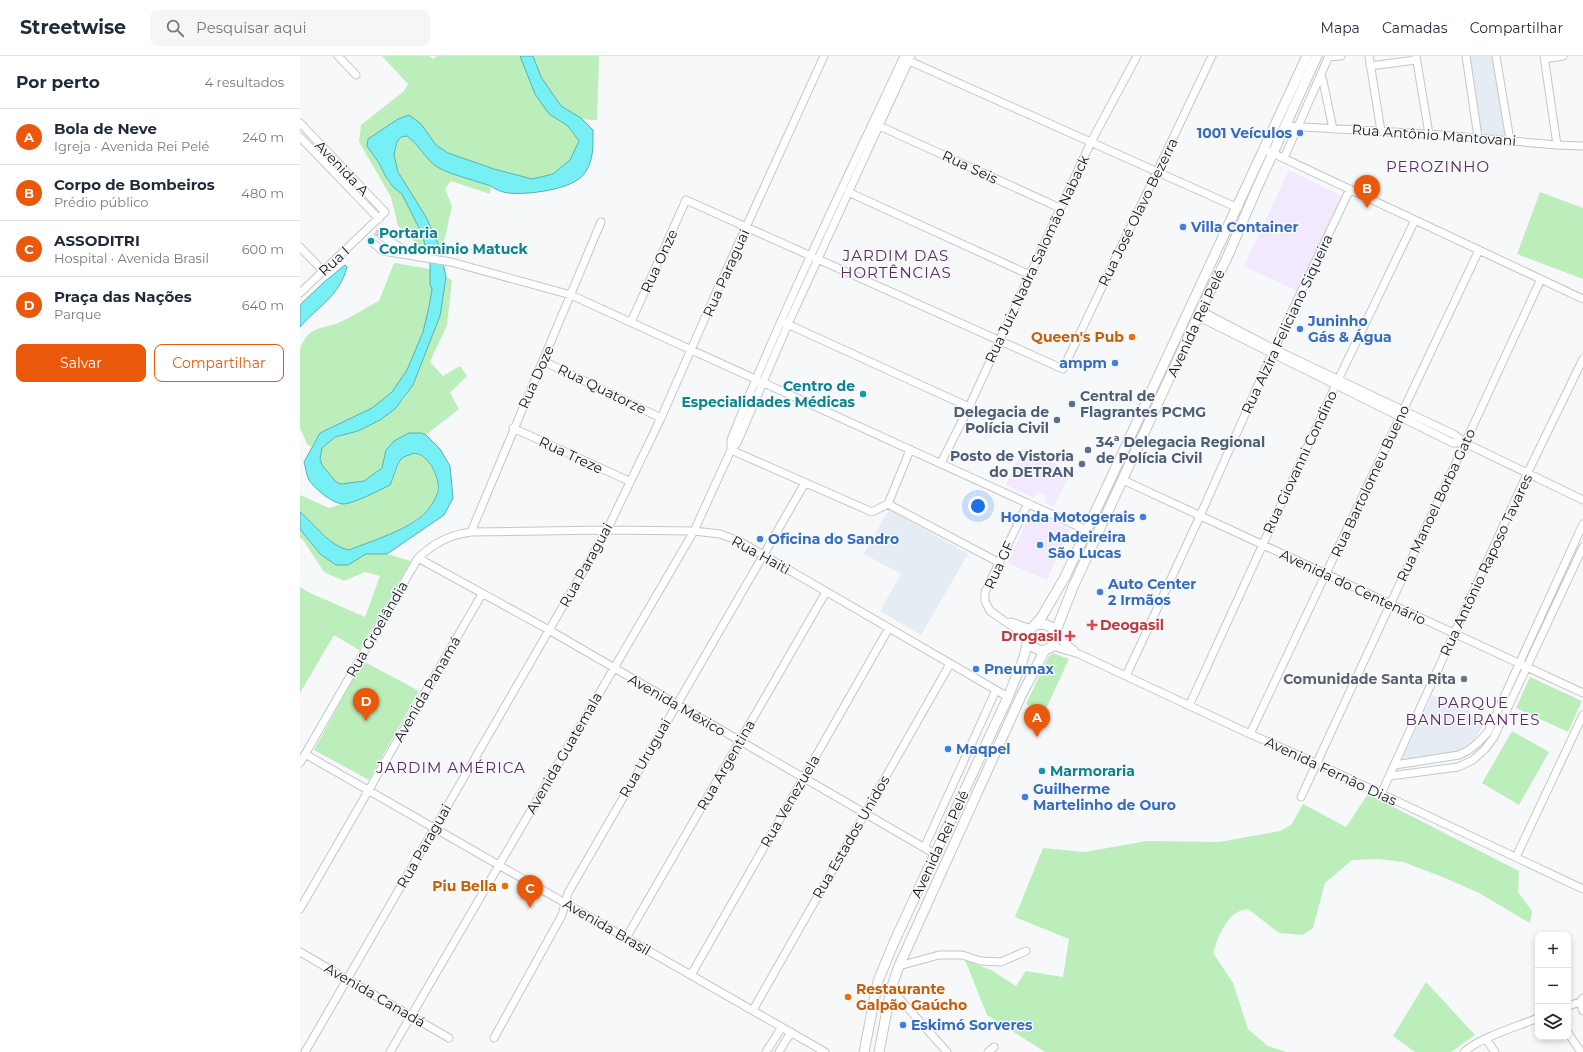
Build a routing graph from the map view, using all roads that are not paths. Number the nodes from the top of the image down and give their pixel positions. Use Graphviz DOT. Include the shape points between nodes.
graph roads {
  1 [pos="338,56"];
  2 [pos="824,56"];
  3 [pos="1137,56"];
  4 [pos="1212,56"];
  5 [pos="1307,56"];
  6 [pos="1317,56"];
  7 [pos="1341,56"];
  8 [pos="1369,56"];
  9 [pos="1466,56"];
  10 [pos="1496,56"];
  11 [pos="1563,56"];
  12 [pos="1329,57"];
  13 [pos="907,58"];
  14 [pos="1416,58"];
  15 [pos="1544,58"];
  16 [pos="1370,66"];
  17 [pos="356,75"];
  18 [pos="1321,76"];
  19 [pos="300,123"];
  20 [pos="876,124"];
  21 [pos="1285,126"];
  22 [pos="1299,126"];
  23 [pos="1333,129"];
  24 [pos="1381,131"];
  25 [pos="1429,134"];
  26 [pos="300,137"];
  27 [pos="1478,138"];
  28 [pos="317,140"];
  29 [pos="1510,140"];
  30 [pos="1091,142"];
  31 [pos="1557,145"];
  32 [pos="1583,146"];
  33 [pos="310,147"];
  34 [pos="1264,149"];
  35 [pos="1273,153"];
  36 [pos="1284,158"];
  37 [pos="1157,171"];
  38 [pos="1350,190"];
  39 [pos="848,192"];
  40 [pos="1060,208"];
  41 [pos="1238,208"];
  42 [pos="385,212"];
  43 [pos="379,219"];
  44 [pos="1415,220"];
  45 [pos="601,222"];
  46 [pos="746,226"];
  47 [pos="382,236"];
  48 [pos="374,244"];
  49 [pos="300,247"];
  50 [pos="1479,250"];
  51 [pos="415,255"];
  52 [pos="814,257"];
  53 [pos="323,271"];
  54 [pos="1030,275"];
  55 [pos="1541,279"];
  56 [pos="300,293"];
  57 [pos="571,294"];
  58 [pos="1583,299"];
  59 [pos="1202,305"];
  60 [pos="630,322"];
  61 [pos="1195,322"];
  62 [pos="785,323"];
  63 [pos="999,340"];
  64 [pos="692,350"];
  65 [pos="1273,351"];
  66 [pos="1583,359"];
  67 [pos="543,361"];
  68 [pos="759,380"];
  69 [pos="1337,383"];
  70 [pos="969,407"];
  71 [pos="1403,410"];
  72 [pos="661,418"];
  73 [pos="1400,418"];
  74 [pos="514,428"];
  75 [pos="1465,443"];
  76 [pos="731,450"];
  77 [pos="910,450"];
  78 [pos="941,463"];
  79 [pos="1527,474"];
  80 [pos="1123,480"];
  81 [pos="629,481"];
  82 [pos="805,483"];
  83 [pos="1583,500"];
  84 [pos="888,504"];
  85 [pos="1028,504"];
  86 [pos="1200,516"];
  87 [pos="1583,524"];
  88 [pos="607,530"];
  89 [pos="694,530"];
  90 [pos="1086,530"];
  91 [pos="471,532"];
  92 [pos="1263,545"];
  93 [pos="1583,547"];
  94 [pos="763,555"];
  95 [pos="418,558"];
  96 [pos="1000,563"];
  97 [pos="1325,574"];
  98 [pos="826,592"];
  99 [pos="482,594"];
  100 [pos="1390,604"];
  101 [pos="889,628"];
  102 [pos="549,630"];
  103 [pos="1031,633"];
  104 [pos="1055,634"];
  105 [pos="1453,634"];
  106 [pos="1049,648"];
  107 [pos="1079,654"];
  108 [pos="950,664"];
  109 [pos="1519,664"];
  110 [pos="614,668"];
  111 [pos="1527,668"];
  112 [pos="1126,676"];
  113 [pos="996,690"];
  114 [pos="1583,694"];
  115 [pos="1008,697"];
  116 [pos="677,704"];
  117 [pos="1189,706"];
  118 [pos="1583,715"];
  119 [pos="1250,734"];
  120 [pos="740,741"];
  121 [pos="305,754"];
  122 [pos="300,763"];
  123 [pos="1316,763"];
  124 [pos="1395,765"];
  125 [pos="1390,776"];
  126 [pos="803,778"];
  127 [pos="369,790"];
  128 [pos="1381,794"];
  129 [pos="1301,797"];
  130 [pos="864,814"];
  131 [pos="435,828"];
  132 [pos="924,848"];
  133 [pos="935,854"];
  134 [pos="1516,857"];
  135 [pos="499,865"];
  136 [pos="1582,887"];
  137 [pos="565,903"];
  138 [pos="300,909"];
  139 [pos="626,938"];
  140 [pos="1026,951"];
  141 [pos="300,952"];
  142 [pos="899,966"];
  143 [pos="691,975"];
  144 [pos="348,979"];
  145 [pos="891,990"];
  146 [pos="1582,1000"];
  147 [pos="1571,1005"];
  148 [pos="753,1010"];
  149 [pos="1583,1011"];
  150 [pos="411,1016"];
  151 [pos="1535,1019"];
  152 [pos="782,1027"];
  153 [pos="791,1032"];
  154 [pos="1571,1037"];
  155 [pos="449,1038"];
  156 [pos="494,1038"];
  157 [pos="1486,1039"];
  158 [pos="305,1052"];
  159 [pos="390,1052"];
  160 [pos="766,1052"];
  161 [pos="778,1052"];
  162 [pos="825,1052"];
  163 [pos="864,1052"];
  164 [pos="878,1052"];
  165 [pos="947,1052"];
  166 [pos="1464,1052"];
  167 [pos="1495,1052"];
  168 [pos="1581,1052"];
  1 -- 17 [label="street"];
  2 -- 46 [label="street, Rua Paraguai"];
  3 -- 30 [label="street, Rua Juiz Nadra Salomão Naback"];
  4 -- 37 [label="street, Rua José Olavo Bezerra"];
  5 -- 34 [label="main road, Avenida Rei Pelé"];
  6 -- 21 [label="main road, Avenida Rei Pelé"];
  7 -- 12 [label="street"];
  8 -- 16 [label="street"];
  9 -- 27 [label="street"];
  10 -- 29 [label="street"];
  11 -- 15 [label="street"];
  12 -- 18 [label="street"];
  13 -- 20 [label="street"];
  13 -- 30 [label="street"];
  14 -- 16 [label="street"];
  14 -- 25 [label="street"];
  15 -- 31 [label="street"];
  16 -- 24 [label="street"];
  18 -- 22 [label="street"];
  18 -- 23 [label="street"];
  19 -- 28 [label="street, Avenida A"];
  20 -- 39 [label="street"];
  20 -- 40 [label="street, Rua Seis"];
  20 -- 52 [label="street"];
  21 -- 22 [label="street, Rua Antônio Mantovani"];
  21 -- 35 [label="main road, Avenida Rei Pelé"];
  22 -- 23 [label="street, Rua Antônio Mantovani"];
  22 -- 36 [label="street"];
  23 -- 24 [label="street, Rua Antônio Mantovani"];
  24 -- 25 [label="street, Rua Antônio Mantovani"];
  25 -- 27 [label="street, Rua Antônio Mantovani"];
  26 -- 33 [label="street, Avenida A"];
  27 -- 29 [label="street, Rua Antônio Mantovani"];
  28 -- 33 [label="street"];
  28 -- 42 [label="street, Avenida A"];
  29 -- 31 [label="street, Rua Antônio Mantovani"];
  30 -- 37 [label="street"];
  30 -- 40 [label="street, Rua Juiz Nadra Salomão Naback"];
  31 -- 32 [label="street, Rua Antônio Mantovani"];
  33 -- 43 [label="street, Avenida A"];
  34 -- 35 [label="street"];
  34 -- 41 [label="main road, Avenida Rei Pelé"];
  35 -- 36 [label="street"];
  35 -- 59 [label="main road, Avenida Rei Pelé" via="1226,260"];
  36 -- 38 [label="street"];
  37 -- 41 [label="street"];
  37 -- 63 [label="street, Rua José Olavo Bezerra" via="1063,368"];
  38 -- 44 [label="street"];
  38 -- 65 [label="street, Rua Alzira Feliciano Siqueira"];
  39 -- 52 [label="street"];
  39 -- 54 [label="street"];
  40 -- 54 [label="street, Rua Juiz Nadra Salomão Naback"];
  41 -- 90 [label="main road, Avenida Rei Pelé"];
  42 -- 43 [label="street, Rua I"];
  43 -- 53 [label="street, Rua I" via="366,236"];
  44 -- 50 [label="street"];
  44 -- 69 [label="street, Rua Giovanni Condino"];
  45 -- 57 [label="street, Rua Doze"];
  46 -- 52 [label="street"];
  46 -- 60 [label="street, Rua Onze" via="686,200"];
  46 -- 64 [label="street, Rua Paraguai"];
  47 -- 51 [label="street"];
  48 -- 51 [label="street" via="383,250"];
  49 -- 53 [label="street"];
  50 -- 55 [label="street"];
  50 -- 71 [label="street, Rua Bartolomeu Bueno"];
  51 -- 57 [label="street" via="452,262"];
  52 -- 62 [label="street, Avenida Guatemala"];
  52 -- 63 [label="street"];
  53 -- 56 [label="street, Rua I"];
  54 -- 63 [label="street, Rua Juiz Nadra Salomão Naback"];
  55 -- 58 [label="street"];
  55 -- 75 [label="street, Rua Manoel Borba Gato"];
  57 -- 60 [label="street"];
  57 -- 67 [label="street, Rua Doze"];
  59 -- 61 [label="main road, Avenida Rei Pelé"];
  59 -- 65 [label="street" via="1207,314"];
  60 -- 64 [label="street"];
  61 -- 65 [label="street" via="1203,320"];
  61 -- 80 [label="main road, Avenida Rei Pelé"];
  62 -- 68 [label="street, Avenida Guatemala"];
  62 -- 70 [label="street"];
  63 -- 70 [label="street, Rua Juiz Nadra Salomão Naback"];
  64 -- 68 [label="street"];
  64 -- 72 [label="street, Rua Paraguai"];
  65 -- 69 [label="street"];
  65 -- 86 [label="street, Rua Alzira Feliciano Siqueira"];
  66 -- 79 [label="street, Rua Antônio Raposo Tavares"];
  67 -- 72 [label="street, Rua Quatorze"];
  67 -- 74 [label="street, Rua Doze"];
  68 -- 76 [label="street, Avenida Guatemala" via="737,443"];
  68 -- 77 [label="street"];
  69 -- 71 [label="street"];
  69 -- 73 [label="street"];
  69 -- 92 [label="street, Rua Giovanni Condino"];
  70 -- 78 [label="street, Rua Juiz Nadra Salomão Naback"];
  71 -- 73 [label="street, Rua Bartolomeu Bueno"];
  71 -- 75 [label="street" via="1455,435"];
  72 -- 81 [label="street, Rua Paraguai"];
  73 -- 75 [label="street" via="1453,443"];
  73 -- 97 [label="street, Rua Bartolomeu Bueno"];
  74 -- 81 [label="street, Rua Treze"];
  74 -- 91 [label="street, Rua Doze"];
  75 -- 79 [label="street"];
  75 -- 100 [label="street, Rua Manoel Borba Gato"];
  76 -- 82 [label="street"];
  76 -- 89 [label="street, Avenida Guatemala"];
  77 -- 78 [label="street"];
  77 -- 84 [label="street"];
  78 -- 85 [label="street"];
  79 -- 83 [label="street"];
  79 -- 105 [label="street, Rua Antônio Raposo Tavares"];
  80 -- 86 [label="street, Avenida do Centenário"];
  80 -- 104 [label="main road, Avenida Rei Pelé" via="1073,587"];
  81 -- 88 [label="street, Rua Paraguai"];
  82 -- 84 [label="street" via="872,512"];
  82 -- 94 [label="street, Rua Uruguai"];
  84 -- 96 [label="street"];
  85 -- 90 [label="street"];
  85 -- 96 [label="street, Rua GF"];
  86 -- 92 [label="street, Avenida do Centenário"];
  86 -- 112 [label="street, Rua Alzira Feliciano Siqueira"];
  87 -- 109 [label="street"];
  88 -- 89 [label="street, Rua Haiti"];
  88 -- 91 [label="street, Rua Haiti"];
  88 -- 102 [label="street, Rua Paraguai"];
  89 -- 94 [label="street, Rua Haiti" via="720,534 739,541"];
  89 -- 110 [label="street, Avenida Guatemala"];
  90 -- 103 [label="main road, Avenida Rei Pelé" via="1065,577"];
  91 -- 95 [label="street, Rua Haiti" via="438,541"];
  92 -- 97 [label="street, Avenida do Centenário"];
  92 -- 117 [label="street, Rua Giovanni Condino"];
  93 -- 111 [label="street"];
  94 -- 98 [label="street, Rua Haiti"];
  94 -- 116 [label="street, Rua Uruguai"];
  95 -- 99 [label="street, Avenida México"];
  95 -- 121 [label="street, Rua Groelândia"];
  96 -- 103 [label="street, Rua GF" via="985,592 984,602 990,611 1005,621"];
  97 -- 100 [label="street, Avenida do Centenário"];
  97 -- 119 [label="street, Rua Bartolomeu Bueno"];
  98 -- 101 [label="street, Rua Haiti"];
  98 -- 120 [label="street, Rua Argentina"];
  99 -- 102 [label="street, Avenida México"];
  99 -- 127 [label="street, Avenida Panamá"];
  100 -- 105 [label="street, Avenida do Centenário"];
  100 -- 123 [label="street, Rua Manoel Borba Gato"];
  101 -- 108 [label="street, Rua Haiti"];
  101 -- 126 [label="street, Rua Venezuela"];
  102 -- 110 [label="street, Avenida México"];
  102 -- 131 [label="street, Rua Paraguai"];
  103 -- 104 [label="main road" via="1046,624"];
  103 -- 106 [label="main road" via="1030,644 1037,650"];
  103 -- 115 [label="main road, Avenida Rei Pelé"];
  104 -- 106 [label="main road, Avenida Rei Pelé"];
  104 -- 107 [label="street, Avenida Fernão Dias"];
  105 -- 109 [label="street, Avenida do Centenário"];
  105 -- 124 [label="street, Rua Antônio Raposo Tavares"];
  106 -- 107 [label="street, Avenida Fernão Dias"];
  106 -- 142 [label="main road, Avenida Rei Pelé" via="1021,696"];
  107 -- 112 [label="street, Avenida Fernão Dias"];
  108 -- 113 [label="street, Rua Haiti"];
  108 -- 130 [label="street, Rua Estados Unidos"];
  109 -- 111 [label="street, Avenida do Centenário"];
  109 -- 124 [label="street" via="1488,732 1478,743 1459,755"];
  110 -- 116 [label="street, Avenida México"];
  110 -- 135 [label="street, Avenida Guatemala"];
  111 -- 114 [label="street, Avenida do Centenário"];
  111 -- 125 [label="street" via="1494,737 1473,760 1458,767"];
  112 -- 117 [label="street, Avenida Fernão Dias"];
  113 -- 115 [label="street, Rua Haiti"];
  113 -- 132 [label="street"];
  115 -- 133 [label="main road, Avenida Rei Pelé"];
  116 -- 120 [label="street, Avenida México"];
  116 -- 137 [label="street, Rua Uruguai" via="568,893"];
  117 -- 119 [label="street, Avenida Fernão Dias"];
  118 -- 134 [label="street"];
  119 -- 123 [label="street, Avenida Fernão Dias"];
  120 -- 126 [label="street, Avenida México"];
  120 -- 139 [label="street, Rua Argentina"];
  121 -- 122 [label="street, Rua Groelândia"];
  121 -- 127 [label="street, Avenida Brasil"];
  123 -- 128 [label="street, Avenida Fernão Dias"];
  123 -- 129 [label="street, Rua Manoel Borba Gato"];
  124 -- 125 [label="street, Rua Antônio Raposo Tavares"];
  125 -- 128 [label="street, Rua Antônio Raposo Tavares"];
  126 -- 130 [label="street, Avenida México"];
  126 -- 143 [label="street, Rua Venezuela"];
  127 -- 131 [label="street, Avenida Brasil"];
  127 -- 138 [label="street, Avenida Panamá"];
  128 -- 134 [label="street, Avenida Fernão Dias"];
  130 -- 132 [label="street, Avenida México"];
  130 -- 148 [label="street, Rua Estados Unidos"];
  131 -- 135 [label="street, Avenida Brasil"];
  131 -- 144 [label="street, Rua Paraguai"];
  132 -- 133 [label="street, Avenida México"];
  133 -- 163 [label="main road, Avenida Rei Pelé" via="878,981"];
  134 -- 136 [label="street, Avenida Fernão Dias"];
  135 -- 137 [label="street, Avenida Brasil"];
  135 -- 150 [label="street, Avenida Guatemala"];
  137 -- 139 [label="street, Avenida Brasil"];
  137 -- 156 [label="street, Rua Uruguai" via="562,915"];
  139 -- 143 [label="street, Avenida Brasil"];
  140 -- 142 [label="street" via="1002,962 981,961 962,955 939,955"];
  141 -- 144 [label="street, Avenida Canadá"];
  142 -- 145 [label="main road, Avenida Rei Pelé"];
  143 -- 148 [label="street, Avenida Brasil"];
  144 -- 150 [label="street, Avenida Canadá"];
  144 -- 158 [label="street, Rua Paraguai"];
  145 -- 164 [label="main road, Avenida Rei Pelé"];
  145 -- 165 [label="street"];
  146 -- 147 [label="street"];
  146 -- 149 [label="street"];
  148 -- 152 [label="street, Avenida Brasil"];
  150 -- 155 [label="street, Avenida Canadá"];
  150 -- 159 [label="street, Avenida Guatemala"];
  151 -- 157 [label="street"];
  152 -- 153 [label="street, Avenida Brasil"];
  152 -- 160 [label="street"];
  153 -- 161 [label="street"];
  153 -- 162 [label="street, Avenida Brasil"];
  154 -- 168 [label="street"];
  157 -- 166 [label="street"];
  157 -- 167 [label="street"];
}
